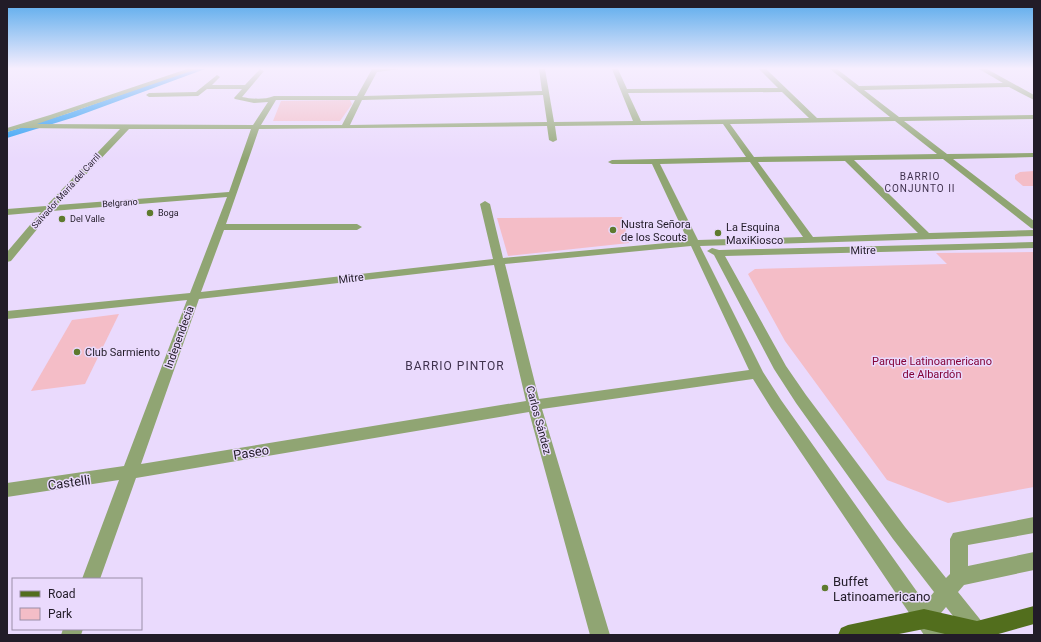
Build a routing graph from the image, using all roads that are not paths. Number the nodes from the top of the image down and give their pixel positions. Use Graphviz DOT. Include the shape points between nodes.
graph roads {
  1 [pos="108,99"];
  2 [pos="242,99"];
  3 [pos="273,99"];
  4 [pos="276,99"];
  5 [pos="358,99"];
  6 [pos="547,99"];
  7 [pos="627,99"];
  8 [pos="793,99"];
  9 [pos="870,99"];
  10 [pos="1034,117"];
  11 [pos="896,119"];
  12 [pos="815,120"];
  13 [pos="725,122"];
  14 [pos="638,123"];
  15 [pos="550,124"];
  16 [pos="21,126"];
  17 [pos="127,126"];
  18 [pos="256,126"];
  19 [pos="345,127"];
  20 [pos="7,130"];
  21 [pos="553,140"];
  22 [pos="1034,155"];
  23 [pos="944,156"];
  24 [pos="847,158"];
  25 [pos="752,160"];
  26 [pos="612,162"];
  27 [pos="655,162"];
  28 [pos="234,194"];
  29 [pos="486,204"];
  30 [pos="48,209"];
  31 [pos="7,212"];
  32 [pos="356,226"];
  33 [pos="1034,226"];
  34 [pos="221,227"];
  35 [pos="1034,233"];
  36 [pos="926,236"];
  37 [pos="810,240"];
  38 [pos="695,243"];
  39 [pos="1034,245"];
  40 [pos="718,253"];
  41 [pos="7,259"];
  42 [pos="500,262"];
  43 [pos="194,296"];
  44 [pos="7,315"];
  45 [pos="757,374"];
  46 [pos="534,406"];
  47 [pos="130,472"];
  48 [pos="7,490"];
  49 [pos="1034,525"];
  50 [pos="1034,561"];
  51 [pos="959,577"];
  52 [pos="91,578"];
  53 [pos="946,593"];
  54 [pos="1034,614"];
  55 [pos="924,618"];
  56 [pos="967,632"];
  57 [pos="600,635"];
  58 [pos="848,635"];
  59 [pos="936,635"];
  1 -- 16 [label="street"];
  2 -- 3 [label="street" via="254,101"];
  3 -- 4 [label="street"];
  3 -- 18 [label="street, Independecia"];
  5 -- 19 [label="street"];
  6 -- 15 [label="street"];
  7 -- 14 [label="street"];
  8 -- 12 [label="street"];
  9 -- 11 [label="street"];
  10 -- 11 [label="street"];
  11 -- 12 [label="street"];
  11 -- 23 [label="street"];
  12 -- 13 [label="street"];
  13 -- 14 [label="street"];
  13 -- 25 [label="street"];
  14 -- 15 [label="street"];
  15 -- 19 [label="street"];
  15 -- 21 [label="street"];
  16 -- 17 [label="street"];
  16 -- 20 [label="street"];
  17 -- 18 [label="street"];
  17 -- 30 [label="street, Salvador María del Carril"];
  18 -- 19 [label="street"];
  18 -- 28 [label="street, Independecia"];
  22 -- 23 [label="street"];
  23 -- 24 [label="street"];
  23 -- 33 [label="street"];
  24 -- 25 [label="street"];
  24 -- 36 [label="street"];
  25 -- 27 [label="street"];
  25 -- 37 [label="street"];
  26 -- 27 [label="street"];
  27 -- 38 [label="street"];
  28 -- 30 [label="street, Belgrano"];
  28 -- 34 [label="street, Independecia"];
  29 -- 42 [label="street, Carlos Sández"];
  30 -- 31 [label="street, Belgrano"];
  30 -- 41 [label="street, Salvador María del Carril"];
  32 -- 34 [label="street"];
  34 -- 43 [label="street, Independecia"];
  35 -- 36 [label="street, Mitre"];
  36 -- 37 [label="street, Mitre"];
  37 -- 38 [label="street, Mitre"];
  38 -- 40 [label="street, Mitre"];
  38 -- 42 [label="street, Mitre"];
  38 -- 45 [label="street"];
  39 -- 40 [label="street, Mitre"];
  40 -- 53 [label="street" via="781,369 899,533"];
  42 -- 43 [label="street, Mitre"];
  42 -- 46 [label="street, Carlos Sández"];
  43 -- 44 [label="street, Mitre"];
  43 -- 47 [label="street, Independecia"];
  45 -- 46 [label="street, Paseo"];
  45 -- 55 [label="street"];
  46 -- 47 [label="street, Paseo"];
  46 -- 57 [label="street, Carlos Sández"];
  47 -- 48 [label="street, Castelli"];
  47 -- 52 [label="street, Independecia"];
  49 -- 51 [label="street" via="958,539"];
  50 -- 51 [label="street"];
  51 -- 53 [label="street"];
  53 -- 55 [label="street"];
  53 -- 56 [label="street"];
  54 -- 56 [label="main road"];
  55 -- 56 [label="main road"];
  55 -- 58 [label="main road"];
  55 -- 59 [label="street"];
}
